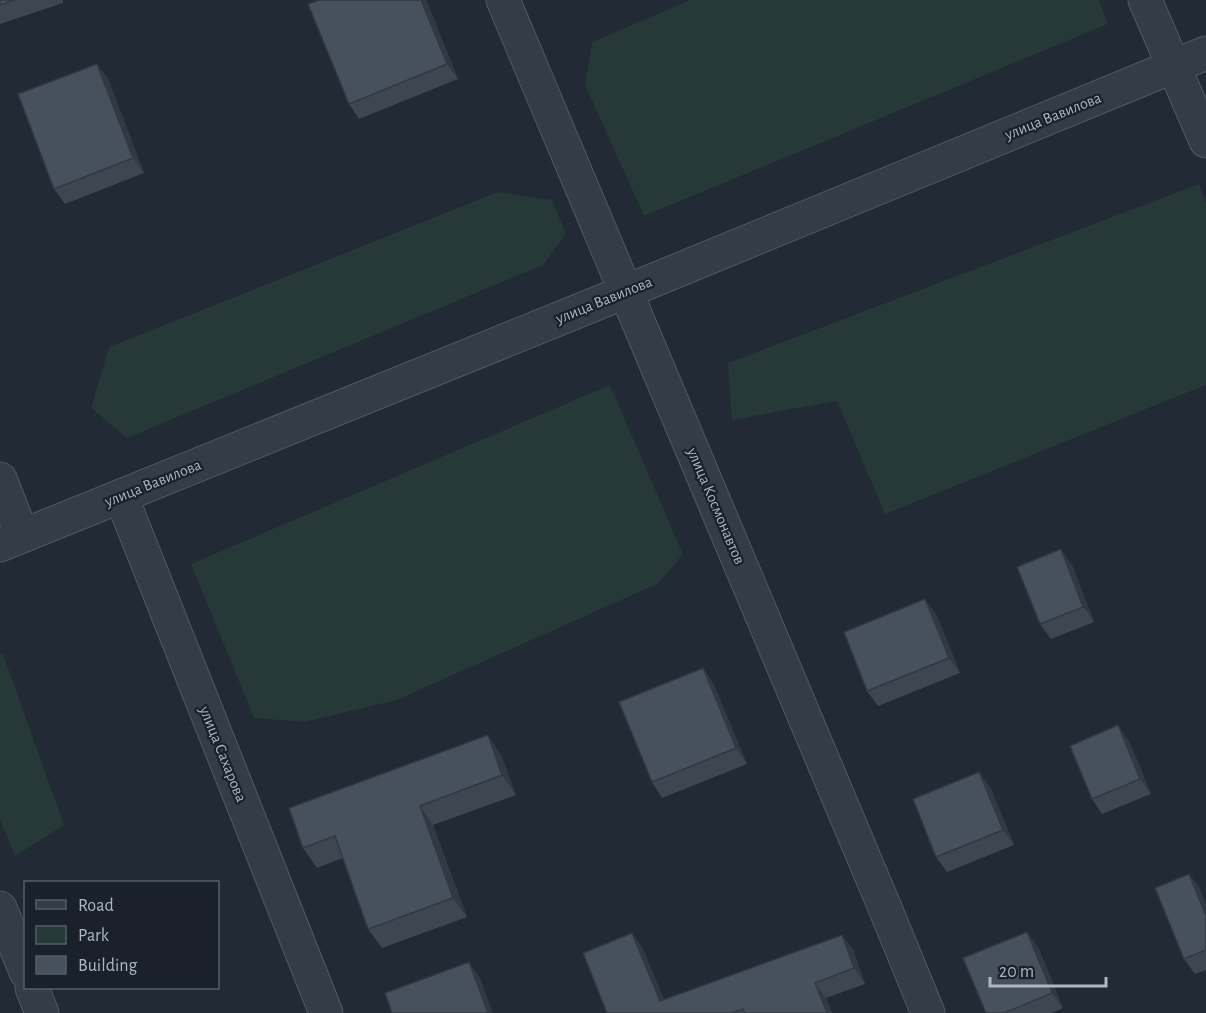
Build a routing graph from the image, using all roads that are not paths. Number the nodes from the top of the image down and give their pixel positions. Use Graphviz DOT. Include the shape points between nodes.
graph roads {
  1 [pos="503,0"];
  2 [pos="1145,0"];
  3 [pos="1206,53"];
  4 [pos="1173,67"];
  5 [pos="1206,141"];
  6 [pos="625,292"];
  7 [pos="0,479"];
  8 [pos="121,496"];
  9 [pos="11,540"];
  10 [pos="0,908"];
  11 [pos="24,967"];
  12 [pos="33,989"];
  13 [pos="42,1013"];
  14 [pos="326,1013"];
  15 [pos="928,1013"];
  1 -- 6 [label="street, улица Космонавтов"];
  2 -- 4 [label="street"];
  3 -- 4 [label="street, улица Вавилова"];
  4 -- 5 [label="street"];
  4 -- 6 [label="street, улица Вавилова"];
  6 -- 8 [label="street, улица Вавилова"];
  6 -- 15 [label="street, улица Космонавтов"];
  7 -- 9 [label="street"];
  8 -- 9 [label="street, улица Вавилова"];
  8 -- 14 [label="street, улица Сахарова"];
  10 -- 11 [label="street"];
  12 -- 13 [label="street"];
}
